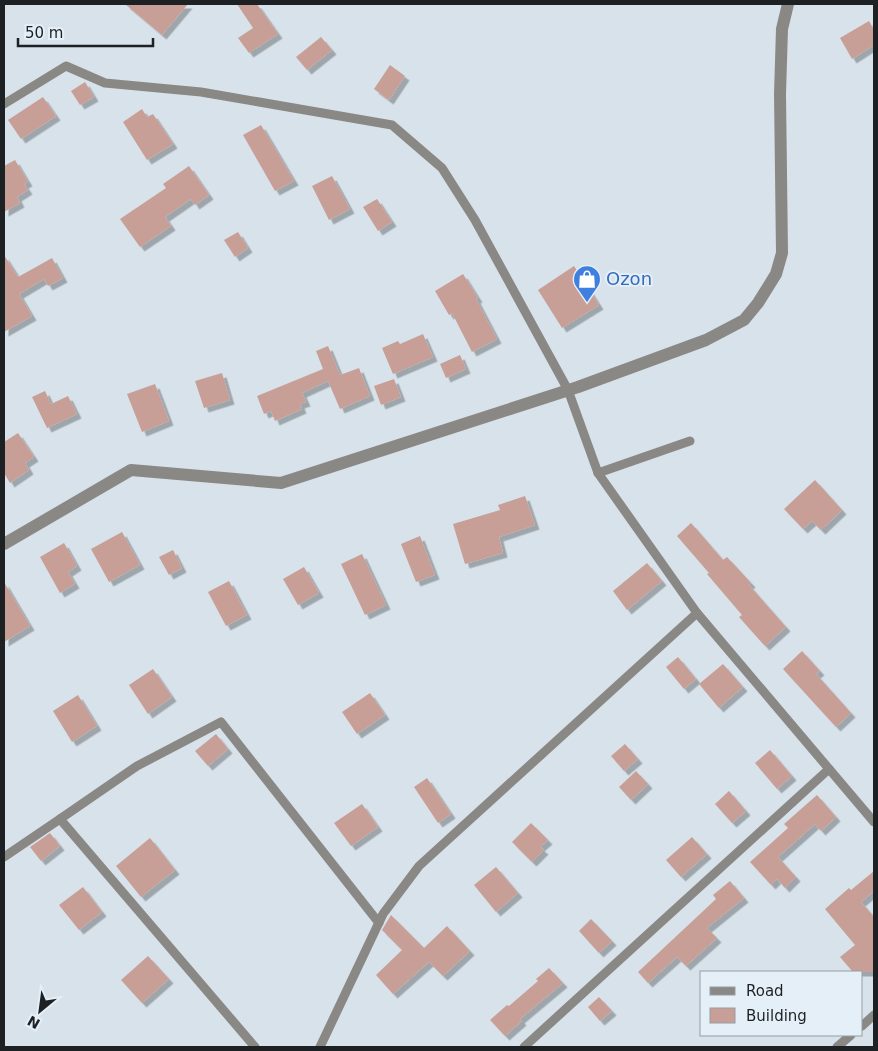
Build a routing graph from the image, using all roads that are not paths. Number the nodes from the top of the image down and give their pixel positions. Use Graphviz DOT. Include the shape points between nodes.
graph roads {
  1 [pos="788,4"];
  2 [pos="4,104"];
  3 [pos="568,390"];
  4 [pos="690,441"];
  5 [pos="598,473"];
  6 [pos="4,544"];
  7 [pos="697,613"];
  8 [pos="830,769"];
  9 [pos="60,820"];
  10 [pos="874,822"];
  11 [pos="4,857"];
  12 [pos="379,923"];
  13 [pos="874,1014"];
  14 [pos="863,1025"];
  15 [pos="850,1036"];
  16 [pos="254,1047"];
  17 [pos="320,1047"];
  18 [pos="524,1047"];
  19 [pos="837,1047"];
  1 -- 3 [label="street" via="782,29 780,94 782,253 776,274 744,320 706,340"];
  2 -- 3 [label="lane" via="66,66 105,83 202,92 392,125 442,168 475,220"];
  3 -- 5 [label="lane"];
  3 -- 6 [label="street" via="281,483 132,470"];
  4 -- 5 [label="lane"];
  5 -- 7 [label="lane"];
  7 -- 8 [label="lane"];
  7 -- 12 [label="lane" via="419,866"];
  8 -- 10 [label="lane"];
  8 -- 18 [label="lane"];
  9 -- 11 [label="lane"];
  9 -- 12 [label="lane" via="137,766 221,722"];
  9 -- 16 [label="lane"];
  12 -- 17 [label="lane"];
  13 -- 14 [label="lane"];
  15 -- 19 [label="lane"];
}
